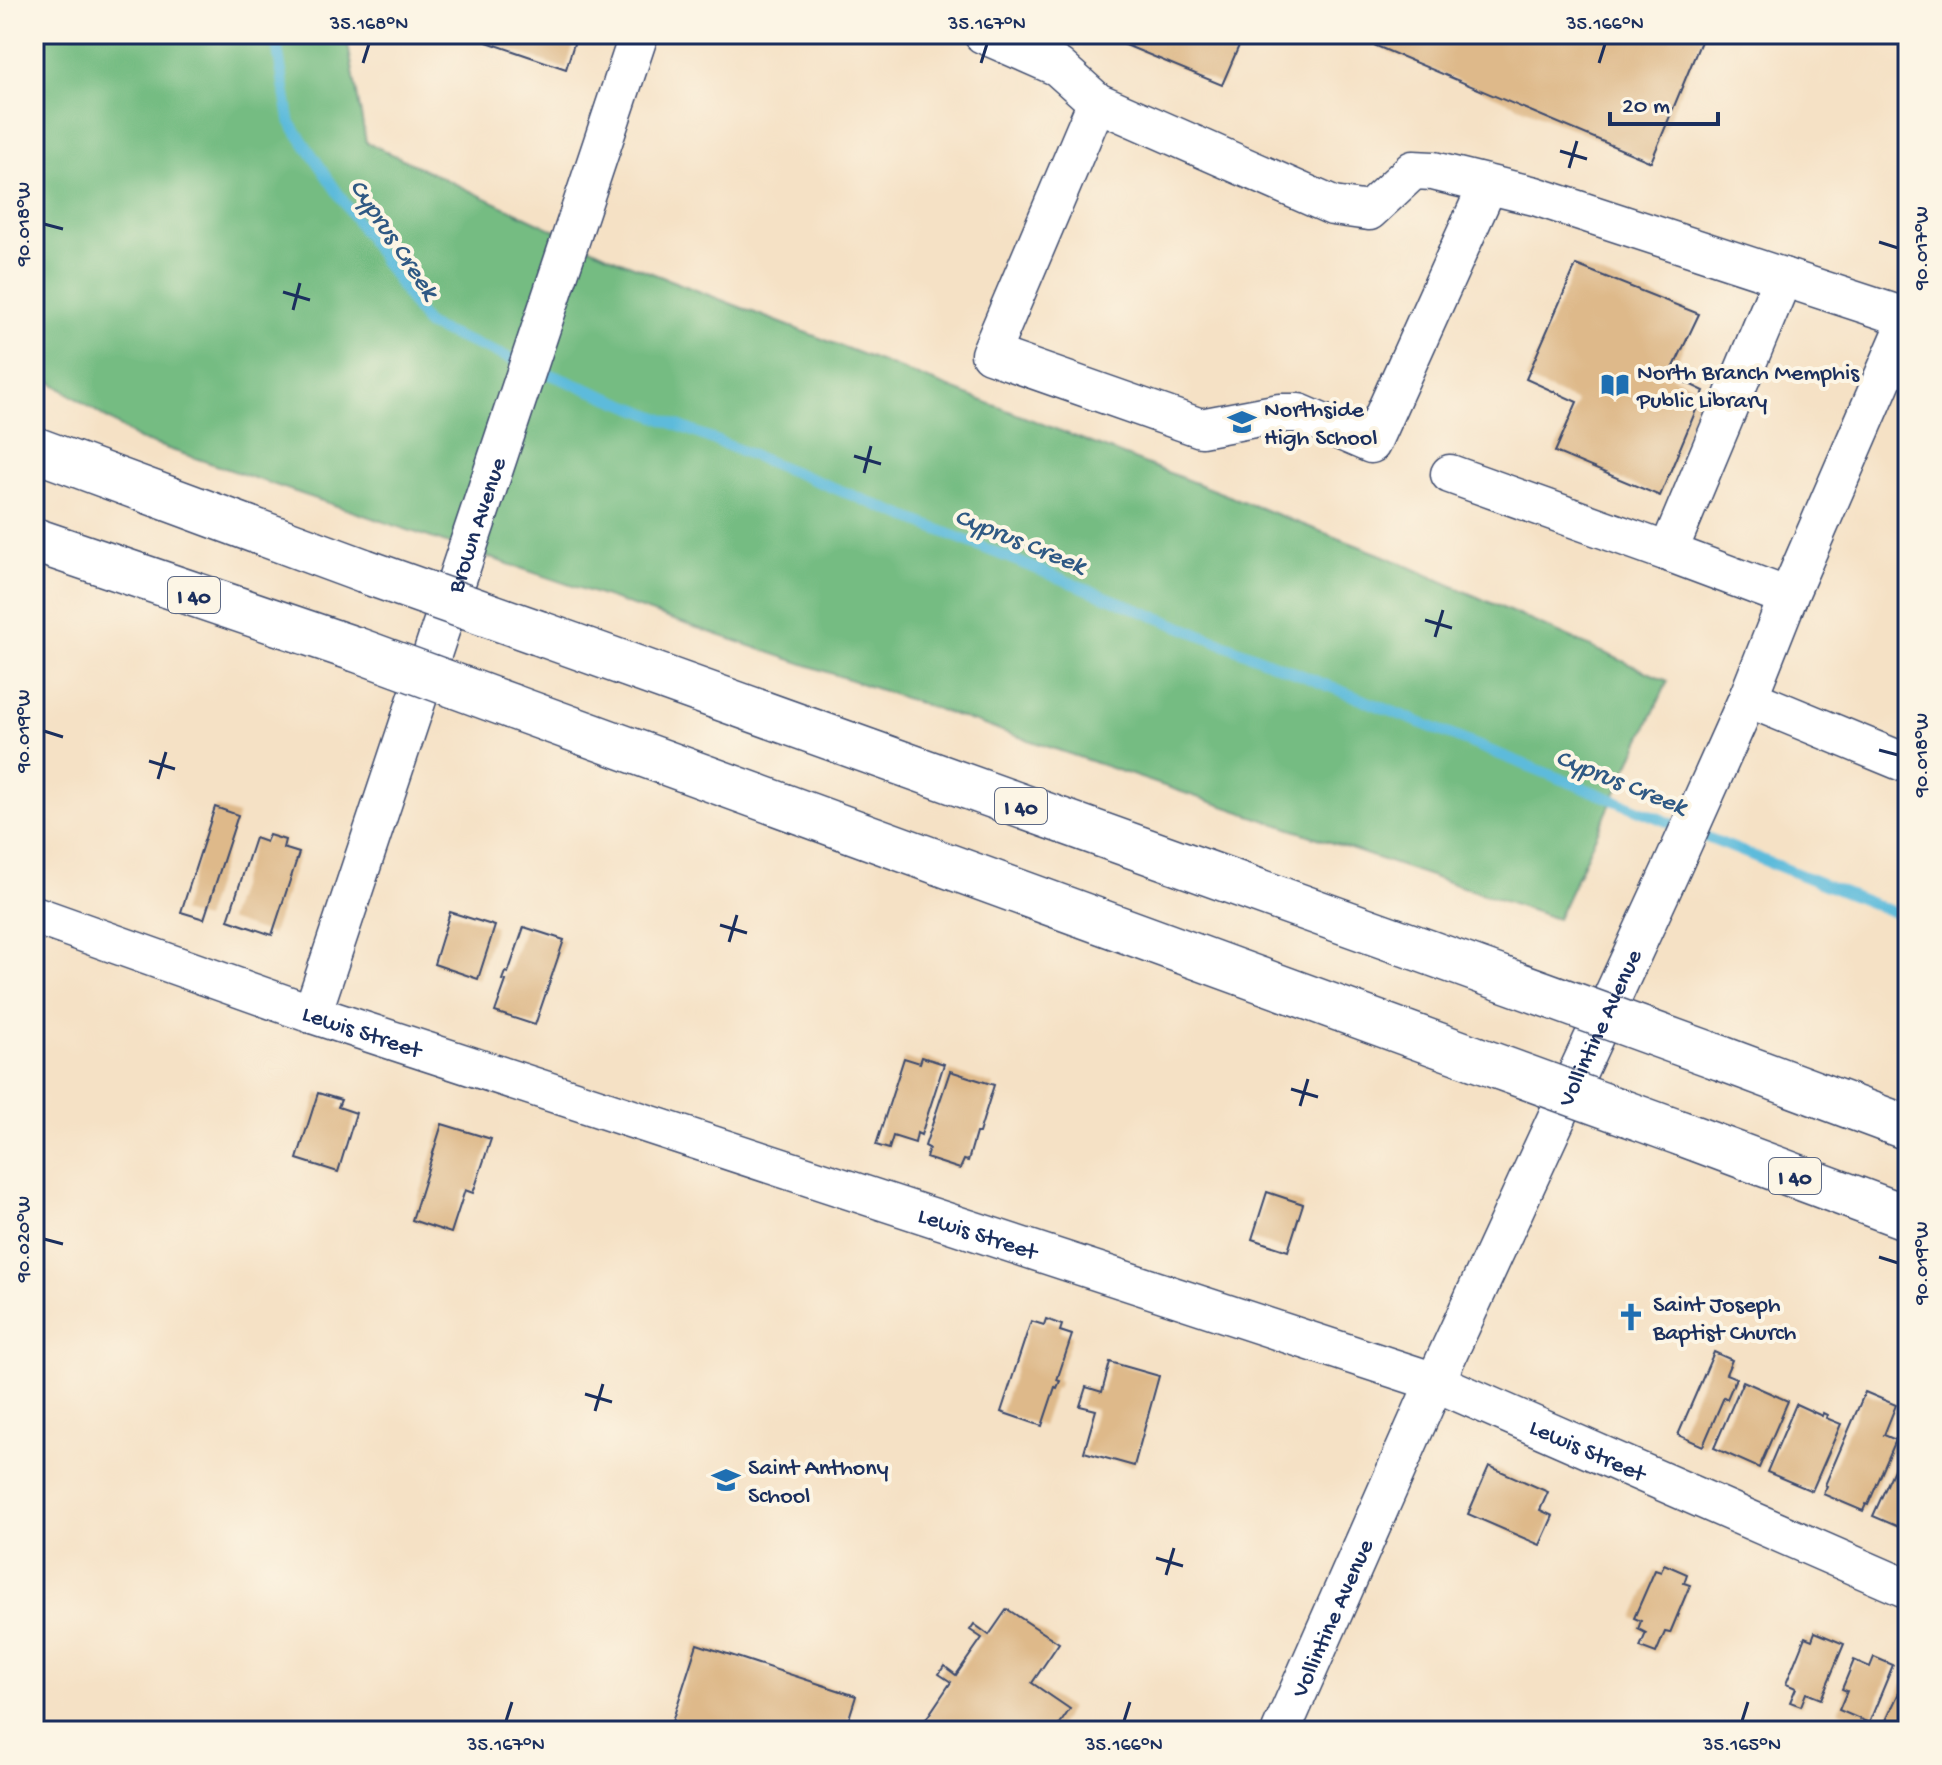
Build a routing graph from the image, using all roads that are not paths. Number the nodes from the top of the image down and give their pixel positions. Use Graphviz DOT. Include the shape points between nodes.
graph roads {
  1 [pos="639,34"];
  2 [pos="983,34"];
  3 [pos="1097,102"];
  4 [pos="1488,185"];
  5 [pos="1783,277"];
  6 [pos="1908,319"];
  7 [pos="44,448"];
  8 [pos="1450,474"];
  9 [pos="34,540"];
  10 [pos="1668,552"];
  11 [pos="34,566"];
  12 [pos="1788,597"];
  13 [pos="249,614"];
  14 [pos="1748,698"];
  15 [pos="1908,764"];
  16 [pos="34,915"];
  17 [pos="312,1014"];
  18 [pos="1908,1128"];
  19 [pos="1908,1218"];
  20 [pos="1435,1382"];
  21 [pos="1908,1589"];
  22 [pos="1281,1731"];
  1 -- 17 [label="street, Brown Avenue"];
  2 -- 3 [label="street" via="1058,67"];
  3 -- 4 [label="street" via="1333,206 1369,211 1413,170"];
  3 -- 4 [label="street" via="990,354 1201,428 1299,413 1371,444"];
  4 -- 5 [label="street"];
  5 -- 6 [label="street"];
  5 -- 10 [label="street"];
  6 -- 12 [label="street, Vollintine Avenue"];
  7 -- 18 [label="highway, I 40, bridge" via="364,571"];
  8 -- 10 [label="street"];
  9 -- 13 [label="highway, I 40"];
  10 -- 12 [label="street"];
  11 -- 13 [label="highway"];
  12 -- 14 [label="street, Vollintine Avenue"];
  13 -- 19 [label="highway, I 40, bridge"];
  14 -- 15 [label="street"];
  14 -- 20 [label="street, Vollintine Avenue"];
  16 -- 17 [label="street, Lewis Street"];
  17 -- 20 [label="street, Lewis Street"];
  20 -- 21 [label="street, Lewis Street"];
  20 -- 22 [label="street, Vollintine Avenue"];
}
